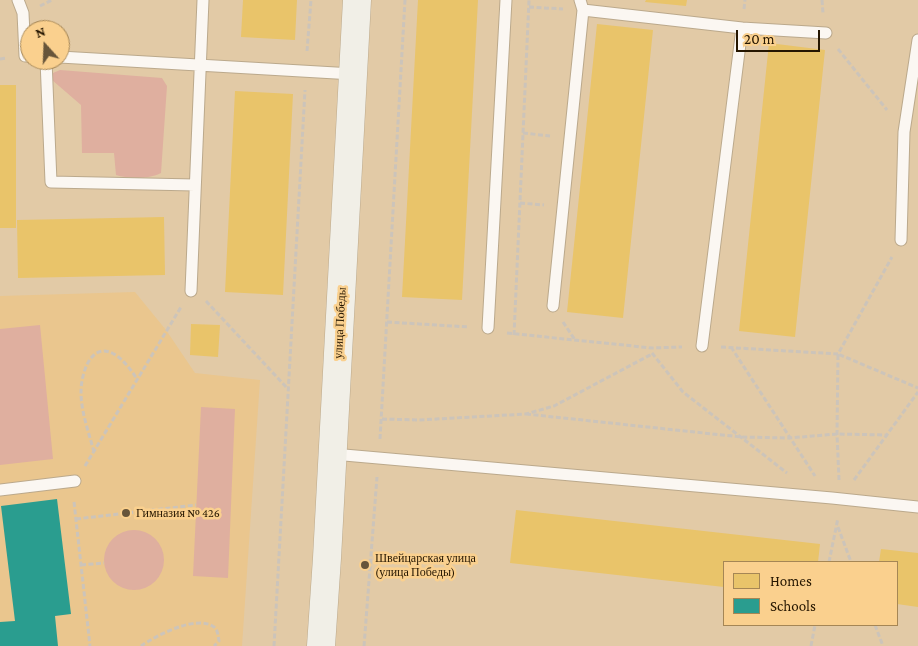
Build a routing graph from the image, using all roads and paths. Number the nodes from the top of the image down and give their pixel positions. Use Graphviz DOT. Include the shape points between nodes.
graph roads {
  1 [pos="18,0"];
  2 [pos="202,0"];
  3 [pos="310,0"];
  4 [pos="358,0"];
  5 [pos="405,0"];
  6 [pos="506,0"];
  7 [pos="529,0"];
  8 [pos="581,5"];
  9 [pos="528,7"];
  10 [pos="23,20"];
  11 [pos="742,28"];
  12 [pos="826,33"];
  13 [pos="918,40"];
  14 [pos="70,58"];
  15 [pos="200,66"];
  16 [pos="46,70"];
  17 [pos="306,70"];
  18 [pos="353,74"];
  19 [pos="904,132"];
  20 [pos="523,133"];
  21 [pos="571,138"];
  22 [pos="195,184"];
  23 [pos="901,240"];
  24 [pos="191,291"];
  25 [pos="553,306"];
  26 [pos="387,322"];
  27 [pos="488,328"];
  28 [pos="514,335"];
  29 [pos="702,346"];
  30 [pos="731,347"];
  31 [pos="652,348"];
  32 [pos="652,354"];
  33 [pos="838,354"];
  34 [pos="137,379"];
  35 [pos="288,388"];
  36 [pos="918,388"];
  37 [pos="918,392"];
  38 [pos="526,414"];
  39 [pos="382,419"];
  40 [pos="837,434"];
  41 [pos="888,435"];
  42 [pos="741,438"];
  43 [pos="789,438"];
  44 [pos="94,452"];
  45 [pos="333,454"];
  46 [pos="379,458"];
  47 [pos="791,477"];
  48 [pos="73,481"];
  49 [pos="0,490"];
  50 [pos="836,498"];
  51 [pos="196,505"];
  52 [pos="918,507"];
  53 [pos="76,519"];
  54 [pos="838,526"];
  55 [pos="829,561"];
  56 [pos="851,561"];
  57 [pos="104,563"];
  58 [pos="81,565"];
  59 [pos="814,626"];
  60 [pos="875,626"];
  61 [pos="90,646"];
  62 [pos="141,646"];
  63 [pos="214,646"];
  64 [pos="274,646"];
  65 [pos="321,646"];
  66 [pos="364,646"];
  67 [pos="811,646"];
  68 [pos="884,646"];
  1 -- 10 [label="lane"];
  2 -- 15 [label="lane"];
  3 -- 17 [label="path"];
  4 -- 18 [label="main road, улица Победы"];
  5 -- 26 [label="path"];
  6 -- 27 [label="lane"];
  7 -- 9 [label="path"];
  8 -- 9 [label="path"];
  8 -- 11 [label="lane"];
  8 -- 21 [label="lane"];
  9 -- 20 [label="path"];
  11 -- 12 [label="lane"];
  11 -- 29 [label="lane"];
  12 -- 19 [label="path"];
  13 -- 19 [label="lane"];
  14 -- 15 [label="lane"];
  15 -- 17 [label="lane"];
  15 -- 22 [label="lane"];
  16 -- 22 [label="lane" via="51,182"];
  17 -- 18 [label="lane"];
  17 -- 35 [label="path"];
  18 -- 45 [label="main road, улица Победы"];
  19 -- 23 [label="lane"];
  20 -- 21 [label="path"];
  20 -- 28 [label="path"];
  21 -- 25 [label="lane"];
  22 -- 24 [label="lane"];
  23 -- 33 [label="path"];
  24 -- 34 [label="path"];
  24 -- 35 [label="path" via="209,303"];
  26 -- 27 [label="path"];
  26 -- 39 [label="path"];
  27 -- 28 [label="path"];
  28 -- 31 [label="path"];
  29 -- 30 [label="path"];
  29 -- 31 [label="path"];
  30 -- 33 [label="path"];
  30 -- 43 [label="path"];
  31 -- 32 [label="path"];
  32 -- 38 [label="path" via="554,406"];
  32 -- 42 [label="path" via="683,392"];
  33 -- 36 [label="path"];
  33 -- 40 [label="path"];
  34 -- 44 [label="path"];
  34 -- 44 [label="path" via="112,353 98,353 86,364 81,394"];
  35 -- 64 [label="path"];
  37 -- 41 [label="path"];
  38 -- 39 [label="path"];
  38 -- 42 [label="path"];
  39 -- 46 [label="path"];
  40 -- 41 [label="path"];
  40 -- 43 [label="path"];
  40 -- 50 [label="path"];
  41 -- 50 [label="path"];
  42 -- 43 [label="path"];
  42 -- 47 [label="path"];
  43 -- 50 [label="path"];
  44 -- 48 [label="path"];
  45 -- 46 [label="lane"];
  45 -- 65 [label="main road, улица Победы"];
  46 -- 50 [label="lane"];
  46 -- 66 [label="path"];
  48 -- 49 [label="lane"];
  48 -- 53 [label="path"];
  50 -- 52 [label="lane"];
  50 -- 54 [label="path"];
  51 -- 53 [label="path"];
  53 -- 58 [label="path"];
  54 -- 55 [label="path"];
  54 -- 56 [label="path"];
  57 -- 58 [label="path"];
  58 -- 61 [label="path"];
  59 -- 67 [label="path"];
  60 -- 68 [label="path"];
  62 -- 63 [label="path" via="168,631 196,624 214,627 219,641"];
}
